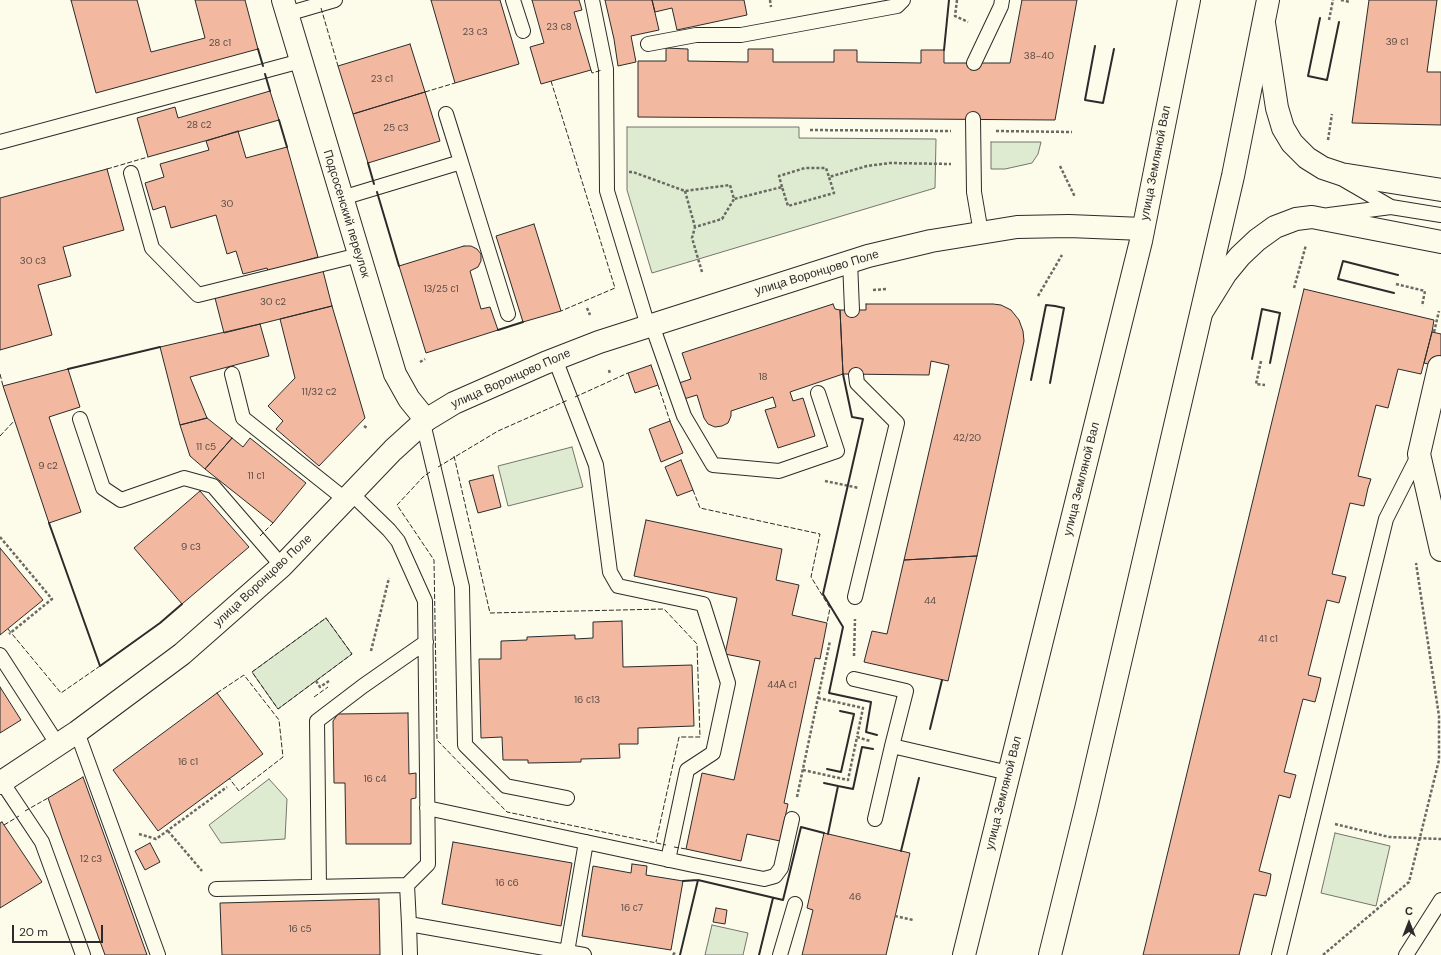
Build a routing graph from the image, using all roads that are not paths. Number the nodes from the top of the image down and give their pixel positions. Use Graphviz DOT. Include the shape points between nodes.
graph roads {
  1 [pos="335,0"];
  2 [pos="514,0"];
  3 [pos="592,0"];
  4 [pos="903,0"];
  5 [pos="1002,0"];
  6 [pos="1189,0"];
  7 [pos="285,7"];
  8 [pos="1266,10"];
  9 [pos="523,31"];
  10 [pos="648,44"];
  11 [pos="301,60"];
  12 [pos="974,62"];
  13 [pos="446,114"];
  14 [pos="973,125"];
  15 [pos="0,142"];
  16 [pos="461,162"];
  17 [pos="1323,168"];
  18 [pos="131,173"];
  19 [pos="1441,190"];
  20 [pos="342,198"];
  21 [pos="1391,207"];
  22 [pos="1441,215"];
  23 [pos="1312,217"];
  24 [pos="1143,230"];
  25 [pos="981,232"];
  26 [pos="1441,242"];
  27 [pos="358,255"];
  28 [pos="850,261"];
  29 [pos="852,310"];
  30 [pos="508,314"];
  31 [pos="1201,314"];
  32 [pos="650,326"];
  33 [pos="555,359"];
  34 [pos="1439,367"];
  35 [pos="232,374"];
  36 [pos="856,375"];
  37 [pos="818,393"];
  38 [pos="80,419"];
  39 [pos="424,422"];
  40 [pos="1419,454"];
  41 [pos="349,497"];
  42 [pos="1441,547"];
  43 [pos="282,566"];
  44 [pos="855,597"];
  45 [pos="426,642"];
  46 [pos="0,655"];
  47 [pos="854,679"];
  48 [pos="78,732"];
  49 [pos="58,745"];
  50 [pos="892,746"];
  51 [pos="1008,773"];
  52 [pos="1,782"];
  53 [pos="567,798"];
  54 [pos="427,808"];
  55 [pos="792,819"];
  56 [pos="875,819"];
  57 [pos="586,842"];
  58 [pos="668,860"];
  59 [pos="408,885"];
  60 [pos="319,886"];
  61 [pos="216,889"];
  62 [pos="1441,900"];
  63 [pos="795,904"];
  64 [pos="409,924"];
  65 [pos="567,952"];
  66 [pos="83,955"];
  67 [pos="158,955"];
  68 [pos="410,955"];
  69 [pos="584,955"];
  70 [pos="780,955"];
  71 [pos="964,955"];
  72 [pos="1050,955"];
  73 [pos="1279,955"];
  74 [pos="1406,955"];
  1 -- 7 [label="lane"];
  2 -- 9 [label="lane"];
  3 -- 32 [label="lane" via="606,69 607,191"];
  4 -- 10 [label="lane" via="897,6 741,35 696,35"];
  5 -- 12 [label="lane"];
  6 -- 24 [label="main road, улица Земляной Вал"];
  7 -- 11 [label="main road, Подсосенский переулок"];
  8 -- 17 [label="main road" via="1277,108 1283,128 1292,143 1307,158"];
  8 -- 31 [label="main road" via="1233,176"];
  11 -- 15 [label="lane"];
  11 -- 20 [label="main road, Подсосенский переулок"];
  13 -- 16 [label="lane"];
  14 -- 25 [label="lane" via="974,192"];
  16 -- 20 [label="lane"];
  16 -- 30 [label="lane"];
  17 -- 19 [label="main road" via="1359,178"];
  17 -- 21 [label="lane"];
  18 -- 27 [label="lane" via="152,248 198,295"];
  20 -- 27 [label="main road, Подсосенский переулок"];
  21 -- 22 [label="lane"];
  21 -- 23 [label="lane"];
  23 -- 26 [label="main road"];
  23 -- 31 [label="main road" via="1296,219 1274,227 1257,240 1226,273"];
  24 -- 25 [label="main road, улица Воронцово Поле" via="1069,226"];
  24 -- 51 [label="main road, улица Земляной Вал"];
  25 -- 28 [label="main road, улица Воронцово Поле" via="931,241"];
  27 -- 39 [label="main road, Подсосенский переулок" via="395,374"];
  28 -- 29 [label="lane"];
  28 -- 32 [label="main road, улица Воронцово Поле"];
  31 -- 72 [label="main road"];
  32 -- 33 [label="main road, улица Воронцово Поле"];
  32 -- 37 [label="lane" via="684,416 713,465 779,471 837,451"];
  33 -- 39 [label="main road, улица Воронцово Поле" via="454,402"];
  33 -- 58 [label="lane" via="596,465 610,572 618,586 703,604 728,684 713,753 687,770"];
  34 -- 40 [label="main road"];
  35 -- 41 [label="lane" via="243,418"];
  36 -- 44 [label="lane" via="857,383 897,423"];
  38 -- 43 [label="lane" via="102,488 121,500 184,478 213,486"];
  39 -- 41 [label="main road, улица Воронцово Поле" via="393,450"];
  39 -- 53 [label="lane" via="462,587 465,745 506,786"];
  40 -- 42 [label="main road"];
  40 -- 73 [label="lane" via="1386,518"];
  41 -- 43 [label="main road, улица Воронцово Поле"];
  41 -- 45 [label="lane" via="389,530 398,541 425,601"];
  43 -- 48 [label="main road, улица Воронцово Поле" via="182,654"];
  45 -- 54 [label="lane"];
  45 -- 60 [label="lane" via="317,721"];
  46 -- 49 [label="lane"];
  47 -- 50 [label="lane" via="906,690"];
  48 -- 49 [label="main road, улица Воронцово Поле"];
  48 -- 67 [label="lane"];
  49 -- 52 [label="main road, улица Воронцово Поле"];
  50 -- 51 [label="lane"];
  50 -- 56 [label="lane"];
  51 -- 71 [label="main road, улица Земляной Вал"];
  52 -- 66 [label="lane" via="42,842"];
  54 -- 57 [label="lane"];
  54 -- 59 [label="lane" via="428,864"];
  55 -- 58 [label="lane" via="781,868 775,876 764,879"];
  57 -- 58 [label="lane"];
  57 -- 65 [label="lane"];
  59 -- 60 [label="lane"];
  59 -- 64 [label="lane"];
  60 -- 61 [label="lane"];
  62 -- 74 [label="lane"];
  63 -- 70 [label="lane"];
  64 -- 65 [label="lane"];
  64 -- 68 [label="lane"];
  65 -- 69 [label="lane"];
}
